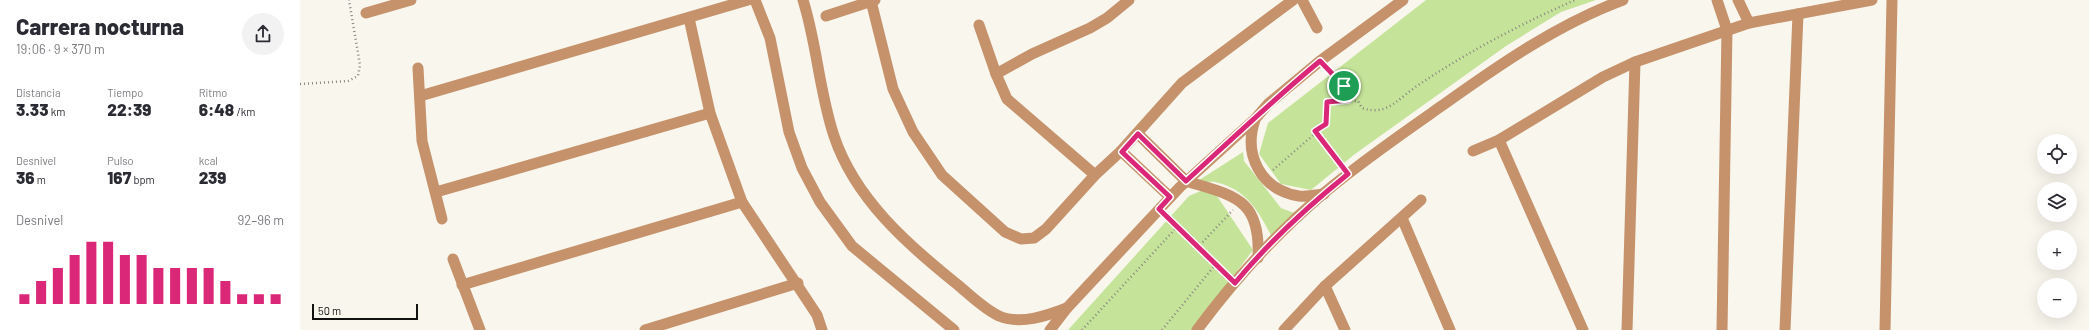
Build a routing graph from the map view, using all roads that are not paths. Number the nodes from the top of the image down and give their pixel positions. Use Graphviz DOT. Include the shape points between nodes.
graph roads {
  1 [pos="411,0"];
  2 [pos="748,0"];
  3 [pos="756,0"];
  4 [pos="803,0"];
  5 [pos="1129,0"];
  6 [pos="1293,0"];
  7 [pos="1302,0"];
  8 [pos="1403,0"];
  9 [pos="1623,0"];
  10 [pos="1717,0"];
  11 [pos="1738,0"];
  12 [pos="1872,0"];
  13 [pos="1892,0"];
  14 [pos="873,1"];
  15 [pos="366,13"];
  16 [pos="1798,14"];
  17 [pos="826,16"];
  18 [pos="689,18"];
  19 [pos="1749,23"];
  20 [pos="979,25"];
  21 [pos="1317,28"];
  22 [pos="1727,30"];
  23 [pos="1635,62"];
  24 [pos="418,68"];
  25 [pos="996,74"];
  26 [pos="420,96"];
  27 [pos="710,113"];
  28 [pos="1256,119"];
  29 [pos="1138,134"];
  30 [pos="1499,140"];
  31 [pos="1473,151"];
  32 [pos="1122,152"];
  33 [pos="1095,175"];
  34 [pos="1186,181"];
  35 [pos="436,192"];
  36 [pos="1324,194"];
  37 [pos="1170,197"];
  38 [pos="1421,200"];
  39 [pos="742,202"];
  40 [pos="1402,218"];
  41 [pos="442,219"];
  42 [pos="1258,258"];
  43 [pos="453,259"];
  44 [pos="798,283"];
  45 [pos="462,285"];
  46 [pos="1325,286"];
  47 [pos="1067,308"];
  48 [pos="480,330"];
  49 [pos="645,330"];
  50 [pos="822,330"];
  51 [pos="954,330"];
  52 [pos="1050,330"];
  53 [pos="1197,330"];
  54 [pos="1284,330"];
  55 [pos="1345,330"];
  56 [pos="1450,330"];
  57 [pos="1583,330"];
  58 [pos="1627,330"];
  59 [pos="1722,330"];
  60 [pos="1785,330"];
  61 [pos="1885,330"];
  1 -- 15 [label="street"];
  2 -- 18 [label="street"];
  3 -- 51 [label="street" via="770,38 789,132 802,168 820,202 852,246"];
  4 -- 47 [label="street" via="834,137 877,212 929,262 1000,316 1020,319 1042,317"];
  5 -- 25 [label="street" via="1090,28 1032,54"];
  6 -- 29 [label="street" via="1182,83"];
  7 -- 21 [label="street"];
  8 -- 28 [label="street" via="1320,61 1268,104"];
  9 -- 36 [label="street" via="1596,10 1536,43 1479,80"];
  10 -- 22 [label="street"];
  11 -- 19 [label="street"];
  12 -- 16 [label="street"];
  13 -- 61 [label="street"];
  14 -- 17 [label="street"];
  14 -- 33 [label="street" via="893,89 913,132 942,175 1006,232 1021,239 1034,238 1046,229"];
  16 -- 19 [label="street"];
  16 -- 60 [label="street"];
  18 -- 26 [label="street"];
  18 -- 27 [label="street"];
  19 -- 22 [label="street"];
  20 -- 25 [label="street"];
  22 -- 23 [label="street"];
  22 -- 59 [label="street"];
  23 -- 30 [label="street" via="1603,77"];
  23 -- 58 [label="street"];
  24 -- 26 [label="street"];
  25 -- 33 [label="street" via="1007,98"];
  26 -- 35 [label="street" via="423,147"];
  27 -- 35 [label="street"];
  27 -- 39 [label="street"];
  28 -- 34 [label="street"];
  28 -- 36 [label="street" via="1251,141 1256,165 1263,178 1280,190 1299,196"];
  29 -- 32 [label="street"];
  29 -- 34 [label="street"];
  30 -- 31 [label="street"];
  30 -- 57 [label="street"];
  32 -- 33 [label="street"];
  32 -- 37 [label="street"];
  34 -- 37 [label="street"];
  34 -- 42 [label="street" via="1219,190 1241,202 1249,210 1256,225"];
  35 -- 41 [label="street"];
  36 -- 42 [label="street"];
  37 -- 47 [label="street"];
  38 -- 40 [label="street"];
  39 -- 44 [label="street"];
  39 -- 45 [label="street"];
  40 -- 46 [label="street"];
  40 -- 56 [label="street"];
  42 -- 53 [label="street"];
  43 -- 45 [label="street"];
  44 -- 49 [label="street"];
  44 -- 50 [label="street" via="817,314"];
  45 -- 48 [label="street"];
  46 -- 54 [label="street"];
  46 -- 55 [label="street"];
  47 -- 52 [label="street"];
}
